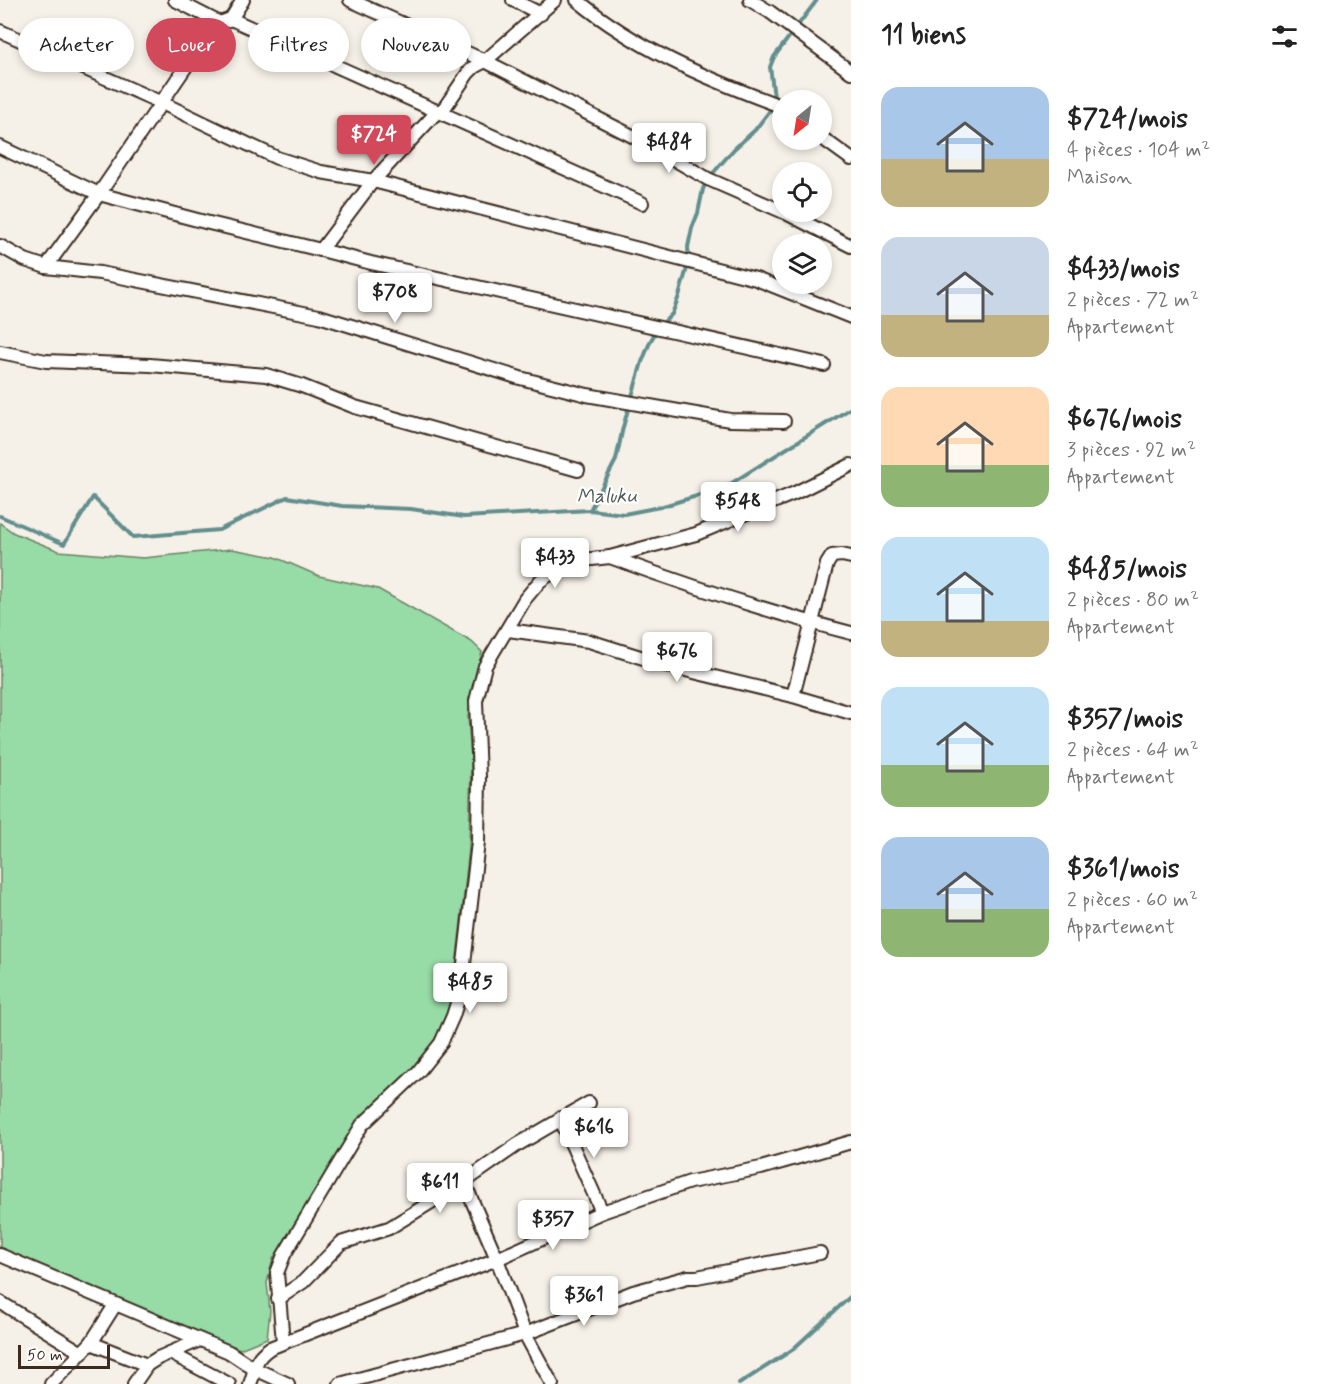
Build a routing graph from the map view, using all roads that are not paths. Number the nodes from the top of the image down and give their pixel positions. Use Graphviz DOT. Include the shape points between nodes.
graph roads {
  1 [pos="175,0"];
  2 [pos="243,0"];
  3 [pos="350,0"];
  4 [pos="513,0"];
  5 [pos="555,0"];
  6 [pos="577,0"];
  7 [pos="750,0"];
  8 [pos="541,14"];
  9 [pos="219,18"];
  10 [pos="228,18"];
  11 [pos="236,25"];
  12 [pos="0,31"];
  13 [pos="485,62"];
  14 [pos="182,72"];
  15 [pos="851,72"];
  16 [pos="162,103"];
  17 [pos="772,104"];
  18 [pos="437,112"];
  19 [pos="832,145"];
  20 [pos="0,147"];
  21 [pos="851,159"];
  22 [pos="374,181"];
  23 [pos="99,194"];
  24 [pos="642,203"];
  25 [pos="0,246"];
  26 [pos="851,246"];
  27 [pos="321,249"];
  28 [pos="46,267"];
  29 [pos="851,317"];
  30 [pos="0,352"];
  31 [pos="824,365"];
  32 [pos="784,421"];
  33 [pos="851,465"];
  34 [pos="578,470"];
  35 [pos="610,557"];
  36 [pos="851,557"];
  37 [pos="811,623"];
  38 [pos="508,630"];
  39 [pos="851,633"];
  40 [pos="793,696"];
  41 [pos="851,712"];
  42 [pos="589,1103"];
  43 [pos="560,1118"];
  44 [pos="851,1142"];
  45 [pos="464,1182"];
  46 [pos="602,1212"];
  47 [pos="820,1253"];
  48 [pos="0,1255"];
  49 [pos="497,1259"];
  50 [pos="278,1299"];
  51 [pos="0,1302"];
  52 [pos="115,1305"];
  53 [pos="525,1334"];
  54 [pos="200,1340"];
  55 [pos="283,1342"];
  56 [pos="91,1343"];
  57 [pos="82,1353"];
  58 [pos="170,1353"];
  59 [pos="147,1365"];
  60 [pos="253,1368"];
  61 [pos="51,1384"];
  62 [pos="134,1384"];
  63 [pos="229,1384"];
  64 [pos="250,1384"];
  65 [pos="288,1384"];
  66 [pos="340,1384"];
  67 [pos="552,1384"];
  1 -- 9 [label="street"];
  2 -- 10 [label="street"];
  3 -- 13 [label="street"];
  4 -- 8 [label="street"];
  5 -- 8 [label="street"];
  6 -- 17 [label="street" via="632,39 716,82"];
  7 -- 15 [label="street"];
  8 -- 13 [label="street"];
  11 -- 18 [label="street"];
  12 -- 16 [label="street"];
  13 -- 18 [label="street" via="474,67 443,110"];
  13 -- 26 [label="street" via="646,143 708,179"];
  14 -- 16 [label="street"];
  16 -- 22 [label="street" via="277,158 321,172"];
  16 -- 23 [label="street"];
  18 -- 22 [label="street"];
  18 -- 24 [label="street"];
  19 -- 21 [label="street"];
  20 -- 23 [label="street"];
  22 -- 27 [label="street"];
  22 -- 29 [label="street" via="756,279"];
  23 -- 27 [label="street"];
  23 -- 28 [label="street"];
  25 -- 28 [label="street"];
  27 -- 31 [label="street"];
  28 -- 32 [label="street" via="100,273 319,316 587,395 730,420"];
  30 -- 34 [label="street" via="46,361 266,375 356,407"];
  33 -- 35 [label="street" via="696,534"];
  35 -- 37 [label="street" via="691,587"];
  35 -- 38 [label="street" via="559,568 540,581"];
  36 -- 37 [label="street" via="832,556 827,564"];
  37 -- 39 [label="street"];
  37 -- 40 [label="street"];
  38 -- 40 [label="street" via="589,641 669,666"];
  38 -- 50 [label="street" via="485,666 476,702 478,842 461,990 453,1016 441,1043 418,1072 371,1115 351,1142 279,1266"];
  40 -- 41 [label="street"];
  42 -- 43 [label="street"];
  43 -- 45 [label="street"];
  43 -- 46 [label="street"];
  44 -- 46 [label="street" via="690,1182"];
  45 -- 49 [label="street"];
  45 -- 50 [label="street" via="389,1228 341,1243 303,1282"];
  46 -- 49 [label="street"];
  47 -- 53 [label="street" via="688,1277 633,1292"];
  48 -- 52 [label="street"];
  49 -- 53 [label="street"];
  49 -- 55 [label="street"];
  50 -- 55 [label="street"];
  51 -- 57 [label="street"];
  52 -- 54 [label="street"];
  52 -- 56 [label="street"];
  53 -- 66 [label="street"];
  53 -- 67 [label="street"];
  54 -- 58 [label="street"];
  54 -- 60 [label="street"];
  55 -- 60 [label="street" via="265,1352"];
  56 -- 57 [label="street"];
  56 -- 59 [label="street"];
  57 -- 61 [label="street"];
  58 -- 59 [label="street"];
  58 -- 63 [label="street"];
  59 -- 62 [label="street"];
  60 -- 64 [label="street"];
  60 -- 65 [label="street"];
}
